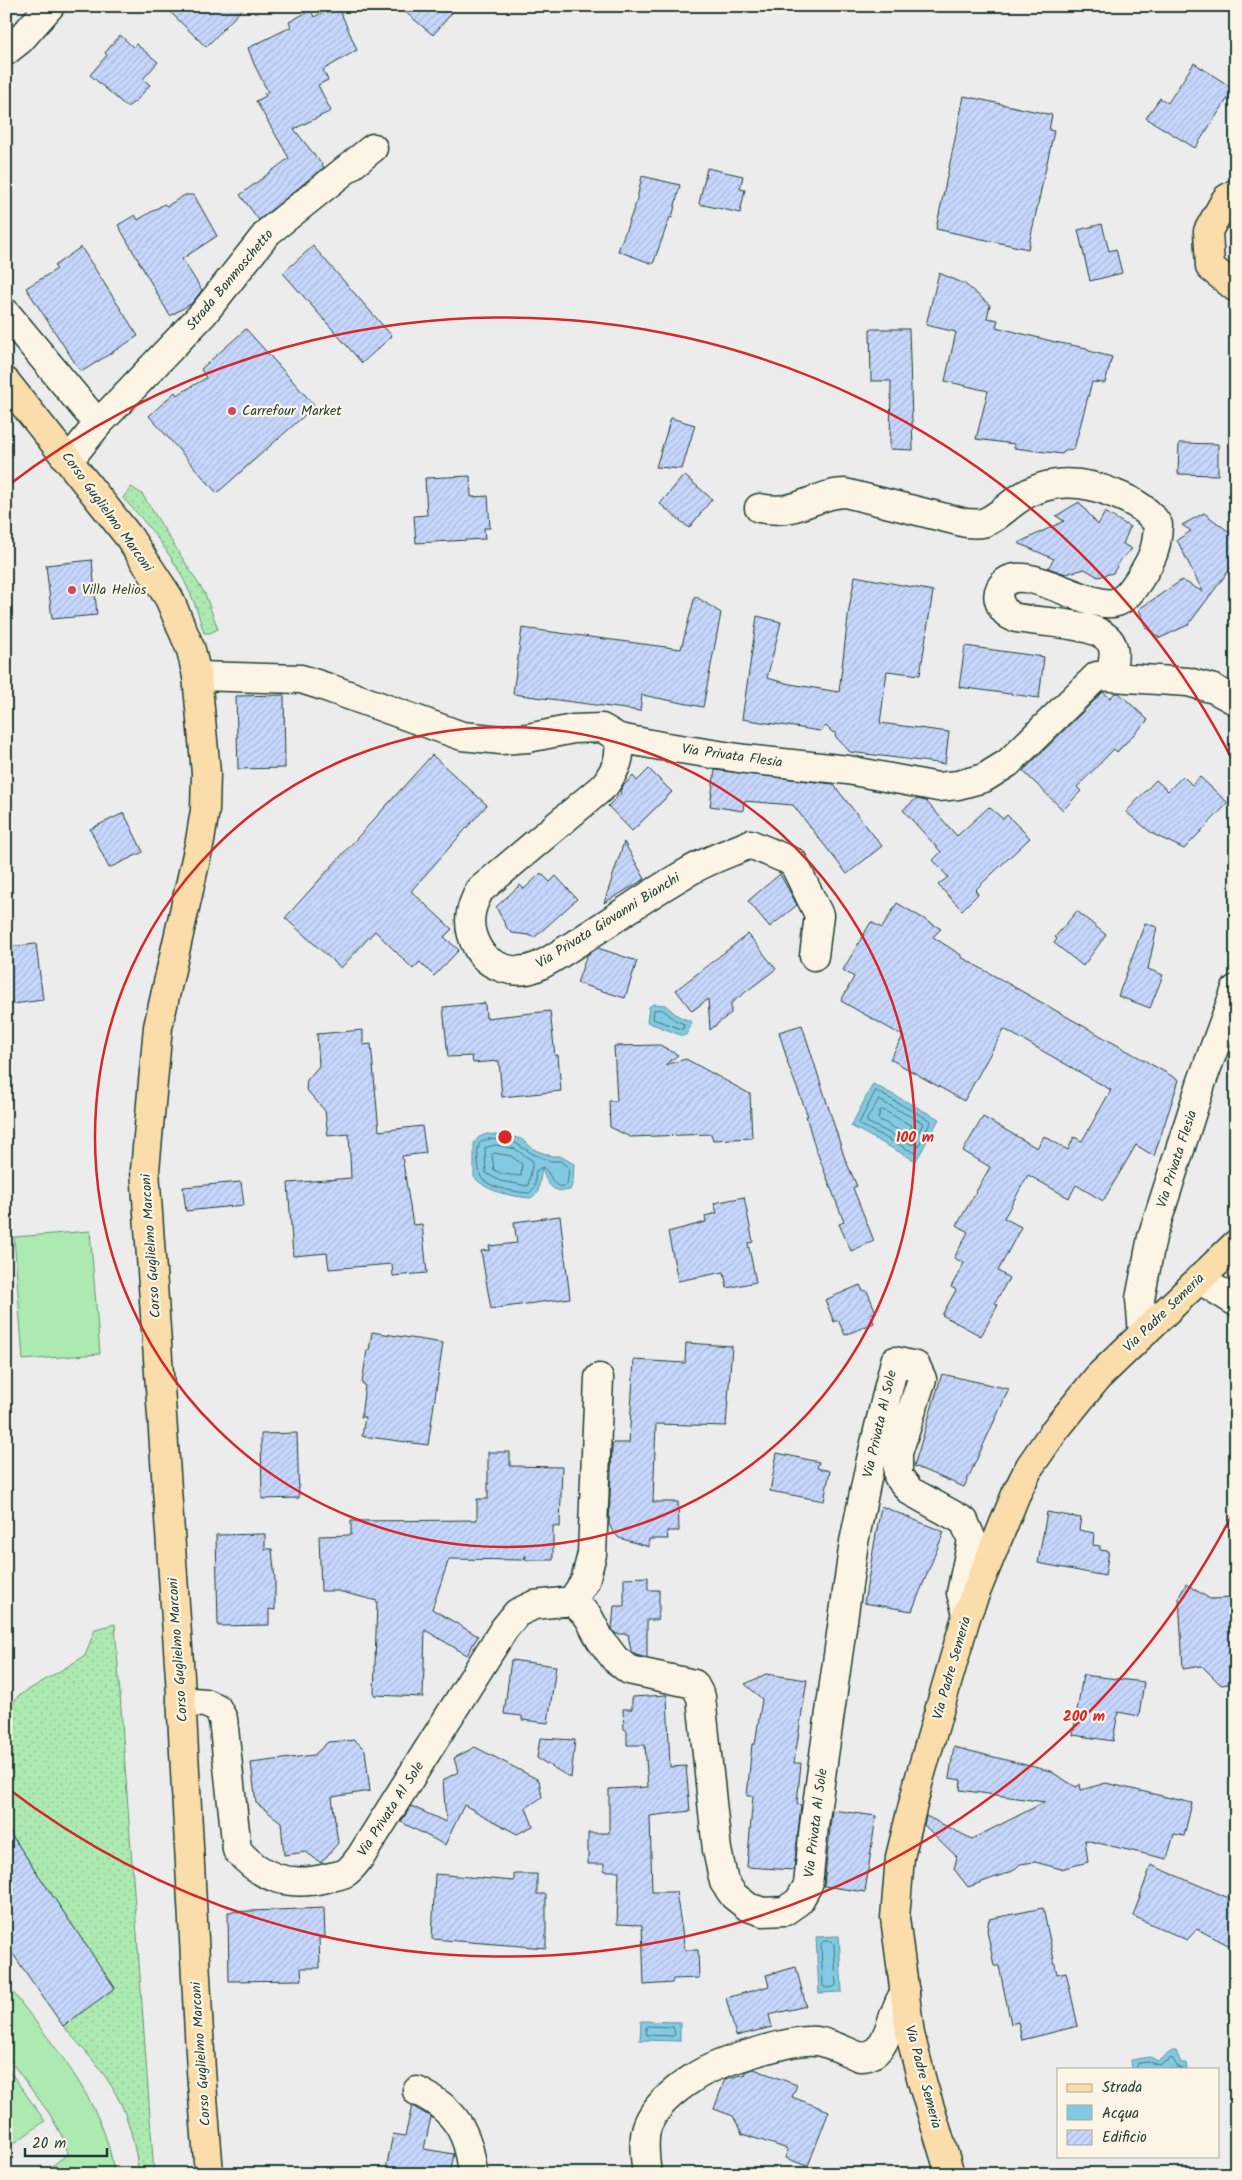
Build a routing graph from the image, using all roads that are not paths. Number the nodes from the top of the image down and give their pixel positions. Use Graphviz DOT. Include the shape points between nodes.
graph roads {
  1 [pos="50,6"];
  2 [pos="6,51"];
  3 [pos="373,148"];
  4 [pos="1236,193"];
  5 [pos="1236,288"];
  6 [pos="6,313"];
  7 [pos="6,382"];
  8 [pos="98,424"];
  9 [pos="70,460"];
  10 [pos="759,508"];
  11 [pos="1110,675"];
  12 [pos="196,676"];
  13 [pos="1236,701"];
  14 [pos="619,738"];
  15 [pos="814,956"];
  16 [pos="1236,989"];
  17 [pos="1236,1244"];
  18 [pos="1199,1279"];
  19 [pos="1236,1302"];
  20 [pos="1142,1334"];
  21 [pos="599,1378"];
  22 [pos="572,1601"];
  23 [pos="967,1614"];
  24 [pos="182,1701"];
  25 [pos="905,1992"];
  26 [pos="417,2091"];
  27 [pos="209,2174"];
  28 [pos="473,2174"];
  29 [pos="647,2174"];
  30 [pos="950,2174"];
  1 -- 2 [label="street"];
  3 -- 8 [label="street, Strada Bonmoschetto" via="268,232 203,314"];
  4 -- 5 [label="main road" via="1226,199 1208,231 1210,267"];
  6 -- 8 [label="street"];
  7 -- 9 [label="main road, Corso Guglielmo Marconi"];
  8 -- 9 [label="street, Strada Bonmoschetto"];
  9 -- 12 [label="main road, Corso Guglielmo Marconi" via="130,537 169,598 191,650"];
  10 -- 11 [label="street" via="791,508 845,493 966,523 983,523 1043,486 1065,482 1095,486 1121,496 1147,512 1158,525 1154,557 1135,586 1119,602 1092,601 1023,577 1008,580 1000,589 999,597 1001,606 1013,617 1095,629 1112,644 1114,652"];
  11 -- 13 [label="street, Via Privata Flesia" via="1188,682"];
  11 -- 14 [label="street, Via Privata Flesia" via="1097,676 1008,763 984,778 958,785 938,787 848,770 745,759"];
  12 -- 14 [label="street, Via Privata Flesia" via="300,679 462,736 501,740 573,728 602,728"];
  12 -- 24 [label="main road, Corso Guglielmo Marconi" via="206,773 205,810 158,1027 145,1170"];
  14 -- 15 [label="street, Via Privata Giovanni Bianchi" via="621,753 606,785 480,890 472,904 469,920 471,936 478,950 490,962 504,968 520,971 536,968 688,871 750,844 793,862 819,915"];
  16 -- 20 [label="street, Via Privata Flesia" via="1202,1081 1152,1237 1140,1299"];
  17 -- 18 [label="main road, Via Padre Semeria"];
  18 -- 19 [label="street"];
  18 -- 20 [label="main road, Via Padre Semeria"];
  20 -- 23 [label="main road, Via Padre Semeria" via="1098,1377 1030,1466"];
  21 -- 22 [label="street" via="592,1554 585,1581"];
  22 -- 23 [label="street, Via Privata Al Sole" via="588,1616 615,1659 630,1670 694,1684 701,1697 717,1850 724,1882 748,1907 763,1912 785,1911 799,1901 808,1885 854,1542 895,1361 916,1366 922,1379 898,1453 898,1476 910,1491 964,1521 972,1540 961,1593"];
  22 -- 24 [label="street, Via Privata Al Sole" via="534,1605 517,1613 371,1842 346,1873 293,1883 250,1864 237,1850 223,1719 218,1708"];
  23 -- 25 [label="main road, Via Padre Semeria" via="900,1857 895,1918"];
  24 -- 27 [label="main road, Corso Guglielmo Marconi"];
  25 -- 29 [label="street" via="884,2042 866,2058 818,2041 802,2041 748,2054 694,2077 660,2105 647,2127"];
  25 -- 30 [label="main road, Via Padre Semeria" via="910,2034"];
  26 -- 28 [label="street" via="452,2114 471,2152"];
}
